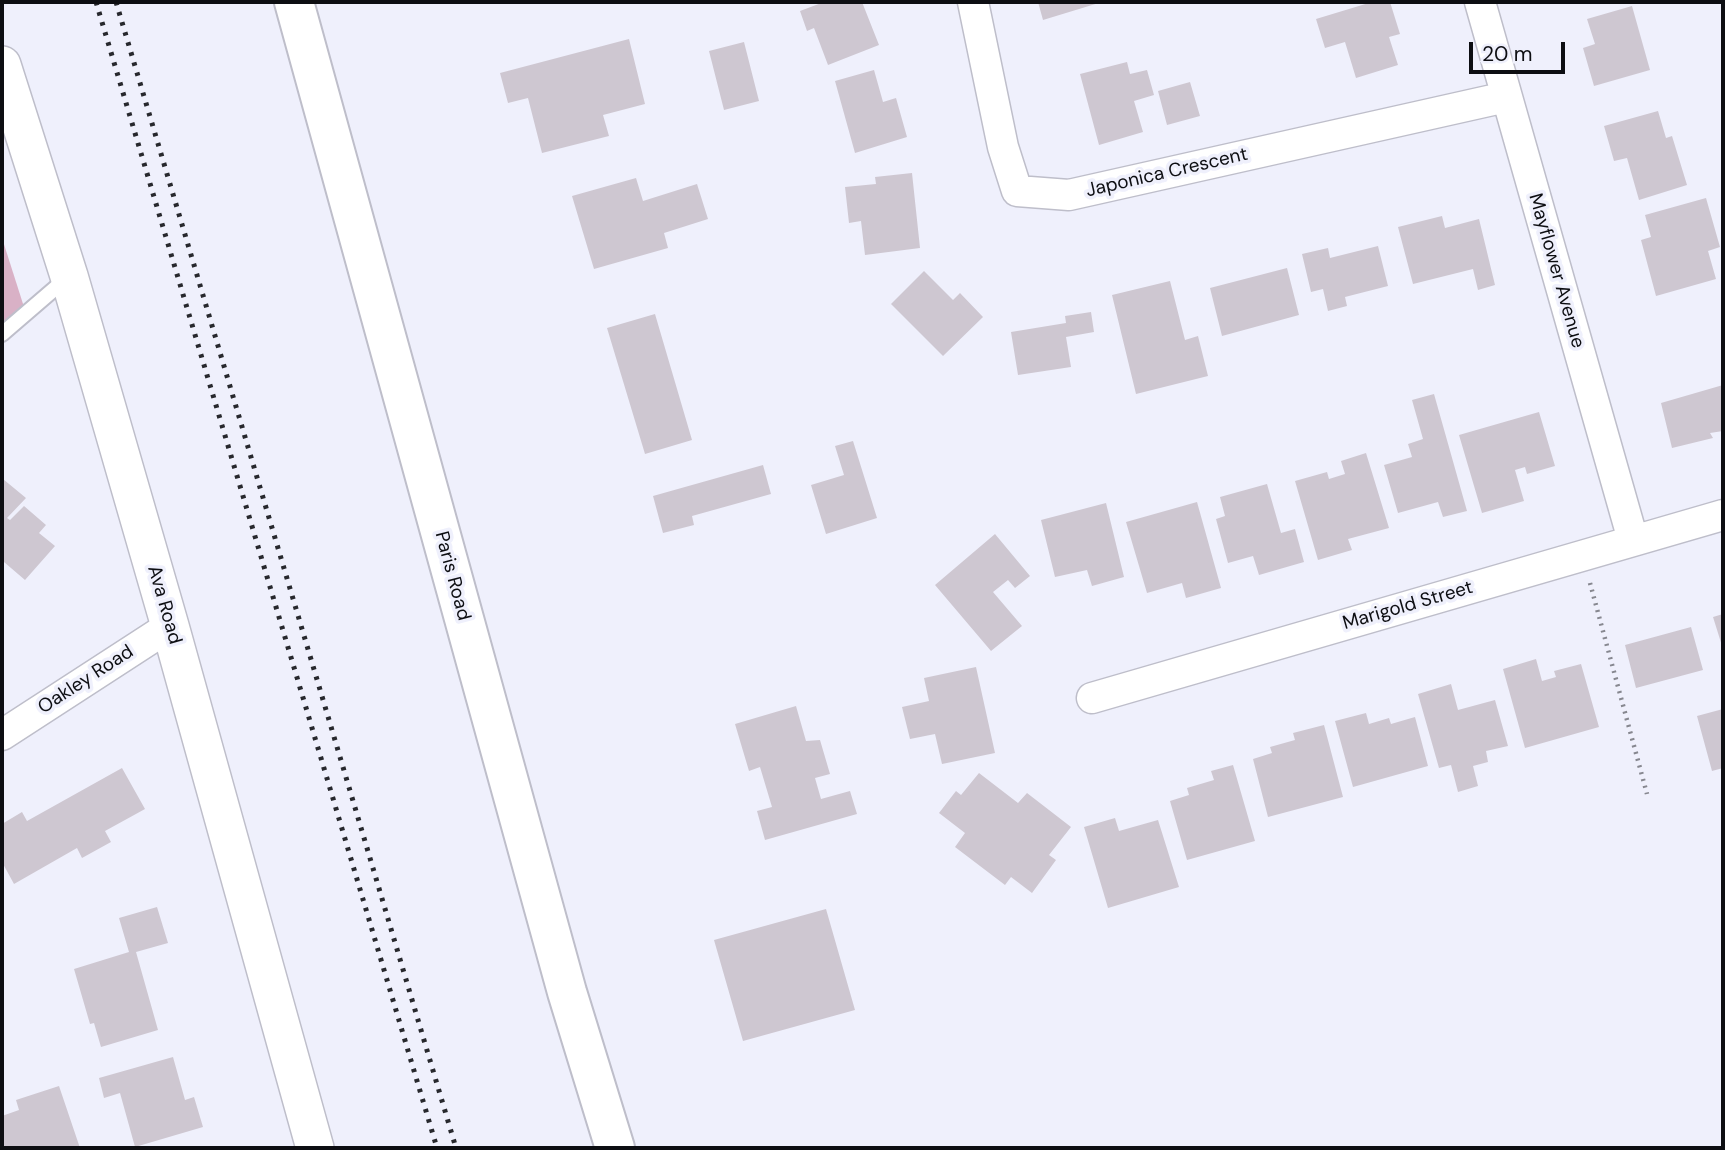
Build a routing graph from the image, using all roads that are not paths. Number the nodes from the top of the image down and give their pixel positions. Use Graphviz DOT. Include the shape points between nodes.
graph roads {
  1 [pos="294,2"];
  2 [pos="973,2"];
  3 [pos="1480,2"];
  4 [pos="2,65"];
  5 [pos="1506,97"];
  6 [pos="69,276"];
  7 [pos="2,334"];
  8 [pos="1723,514"];
  9 [pos="1633,540"];
  10 [pos="170,626"];
  11 [pos="1092,698"];
  12 [pos="2,735"];
  13 [pos="315,1148"];
  14 [pos="615,1148"];
  1 -- 14 [label="main road, Paris Road" via="567,992"];
  2 -- 5 [label="street, Japonica Crescent" via="1003,147 1017,191 1069,195"];
  3 -- 5 [label="street, Mayflower Avenue"];
  4 -- 6 [label="street, Ava Road"];
  5 -- 9 [label="street, Mayflower Avenue"];
  6 -- 7 [label="lane"];
  6 -- 10 [label="street, Ava Road"];
  8 -- 9 [label="street, Marigold Street"];
  9 -- 11 [label="street, Marigold Street"];
  10 -- 12 [label="street, Oakley Road"];
  10 -- 13 [label="street, Ava Road"];
}
